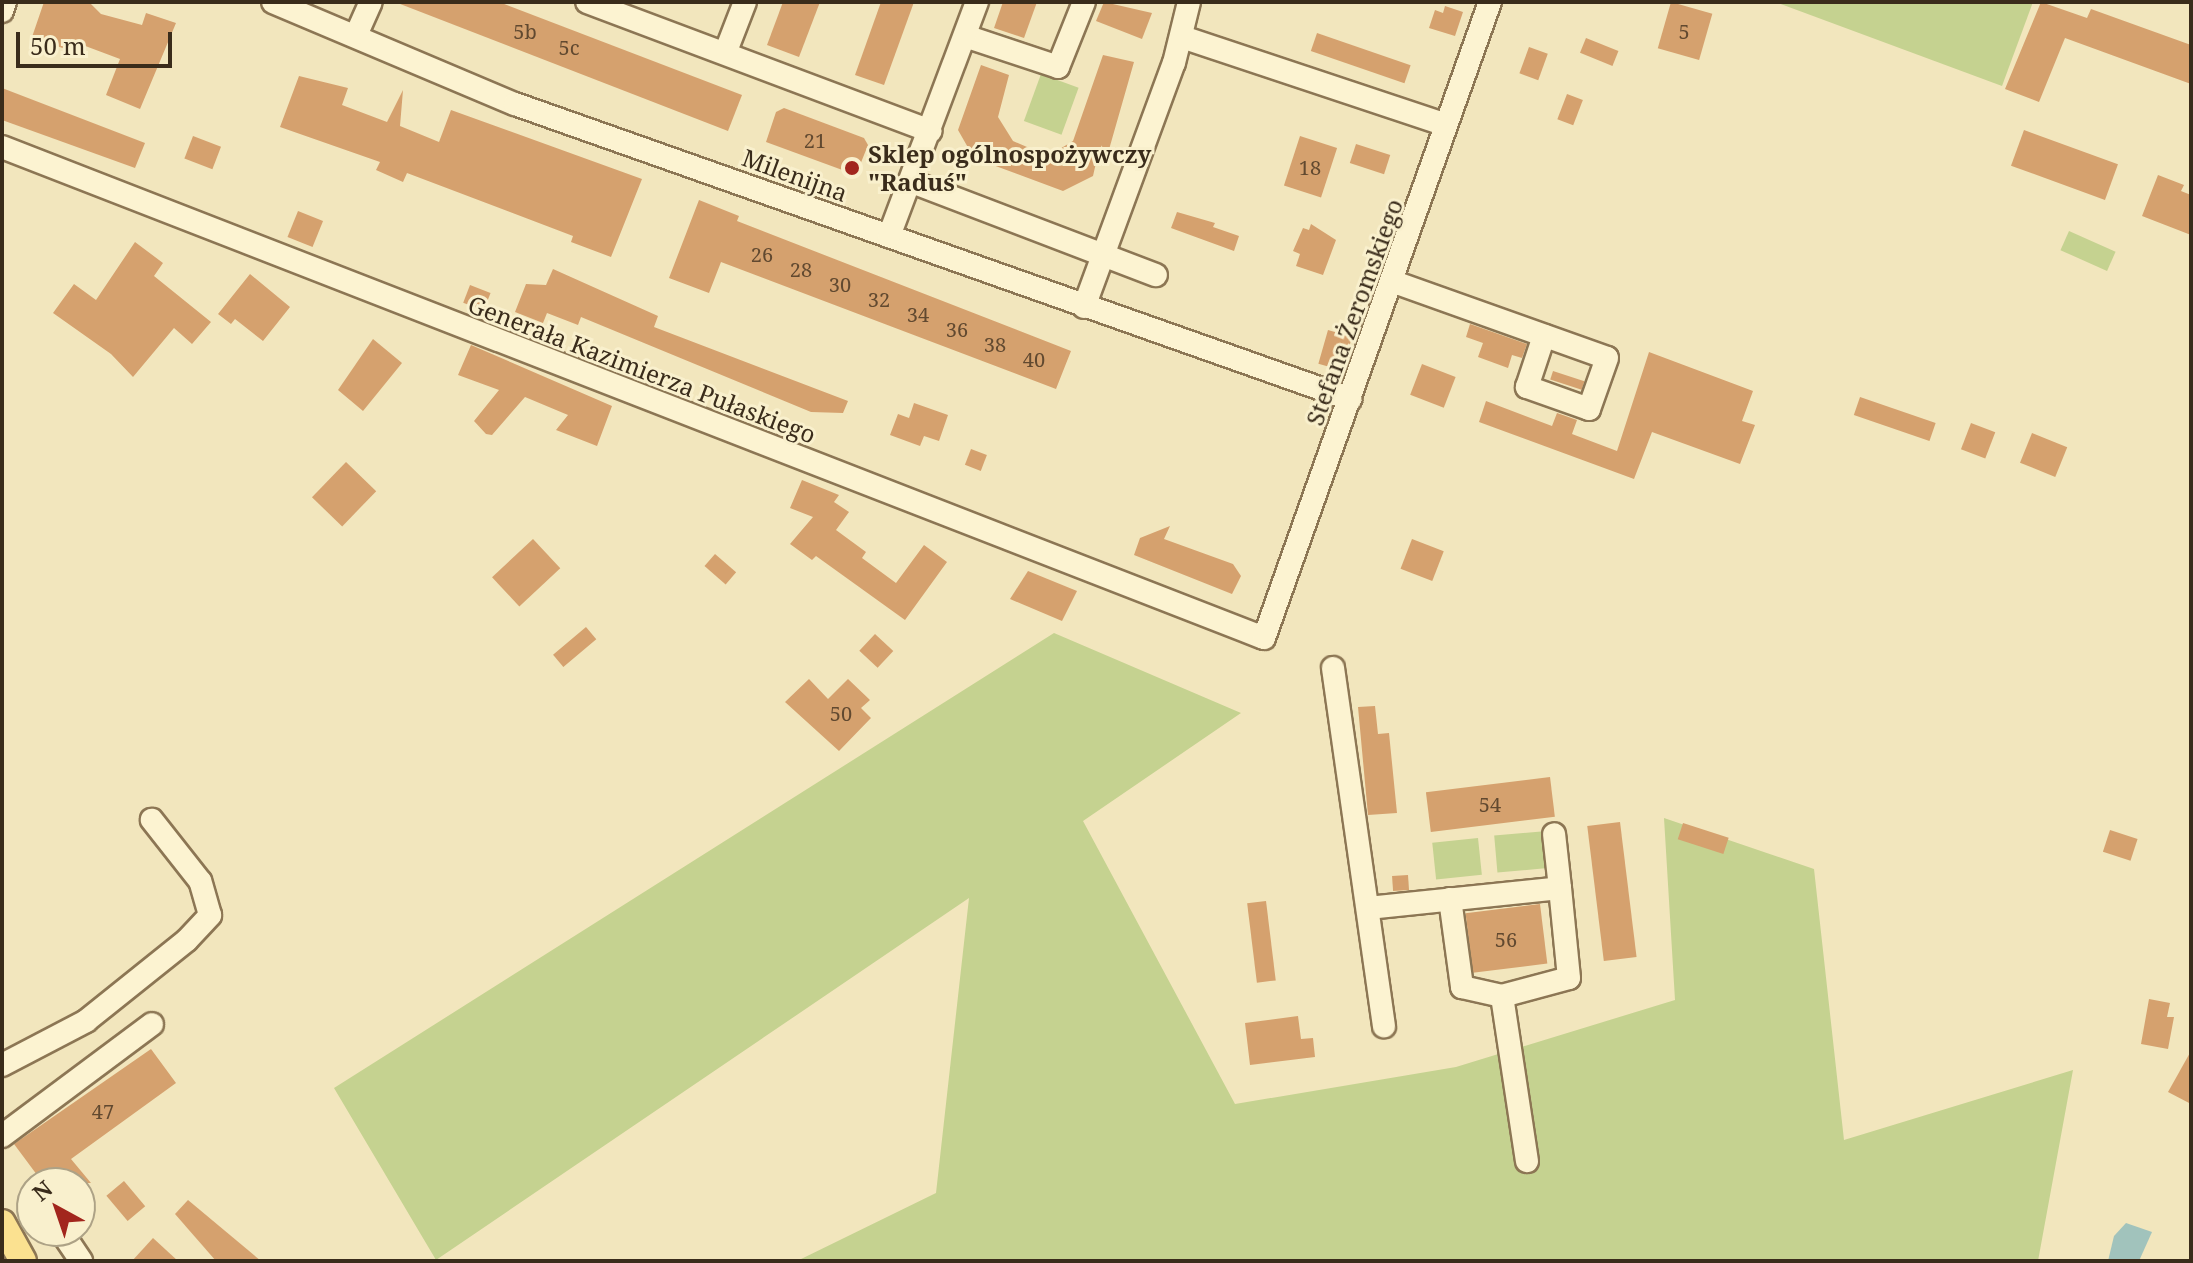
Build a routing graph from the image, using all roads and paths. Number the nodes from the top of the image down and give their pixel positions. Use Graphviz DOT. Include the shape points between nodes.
graph roads {
  1 [pos="5,2"];
  2 [pos="273,2"];
  3 [pos="371,2"];
  4 [pos="587,2"];
  5 [pos="745,2"];
  6 [pos="977,2"];
  7 [pos="1084,2"];
  8 [pos="1189,2"];
  9 [pos="1490,2"];
  10 [pos="2,11"];
  11 [pos="357,33"];
  12 [pos="965,36"];
  13 [pos="1182,37"];
  14 [pos="726,51"];
  15 [pos="1446,125"];
  16 [pos="931,131"];
  17 [pos="2,147"];
  18 [pos="912,182"];
  19 [pos="889,236"];
  20 [pos="1102,255"];
  21 [pos="1156,275"];
  22 [pos="1394,282"];
  23 [pos="1084,307"];
  24 [pos="1544,336"];
  25 [pos="1350,399"];
  26 [pos="1264,638"];
  27 [pos="1333,668"];
  28 [pos="152,820"];
  29 [pos="1554,834"];
  30 [pos="1560,888"];
  31 [pos="1450,899"];
  32 [pos="1368,908"];
  33 [pos="1502,996"];
  34 [pos="152,1024"];
  35 [pos="1384,1026"];
  36 [pos="2,1065"];
  37 [pos="2,1136"];
  38 [pos="1527,1161"];
  39 [pos="2,1223"];
  40 [pos="23,1261"];
  1 -- 10 [label="street"];
  2 -- 11 [label="street, Milenijna"];
  3 -- 11 [label="street"];
  4 -- 14 [label="street"];
  5 -- 14 [label="street"];
  6 -- 12 [label="street"];
  7 -- 12 [label="street" via="1058,67"];
  8 -- 13 [label="street"];
  9 -- 15 [label="street, Stefana Żeromskiego"];
  11 -- 19 [label="street, Milenijna" via="515,104"];
  12 -- 16 [label="street"];
  13 -- 15 [label="street"];
  13 -- 20 [label="street"];
  14 -- 16 [label="street"];
  15 -- 22 [label="street, Stefana Żeromskiego"];
  16 -- 18 [label="street"];
  17 -- 26 [label="street, Generała Kazimierza Pułaskiego"];
  18 -- 19 [label="street"];
  18 -- 20 [label="street"];
  19 -- 23 [label="street, Milenijna"];
  20 -- 21 [label="street"];
  20 -- 23 [label="street"];
  22 -- 24 [label="street"];
  22 -- 25 [label="street, Stefana Żeromskiego"];
  23 -- 25 [label="street, Milenijna"];
  25 -- 26 [label="street, Stefana Żeromskiego"];
  27 -- 32 [label="street"];
  28 -- 36 [label="street" via="200,881 210,915 187,940 86,1021"];
  29 -- 30 [label="street"];
  30 -- 31 [label="street"];
  30 -- 33 [label="street" via="1569,978"];
  31 -- 32 [label="street"];
  31 -- 33 [label="street" via="1462,987"];
  32 -- 35 [label="street"];
  33 -- 38 [label="street"];
  34 -- 37 [label="street"];
  39 -- 40 [label="main road"];
}
